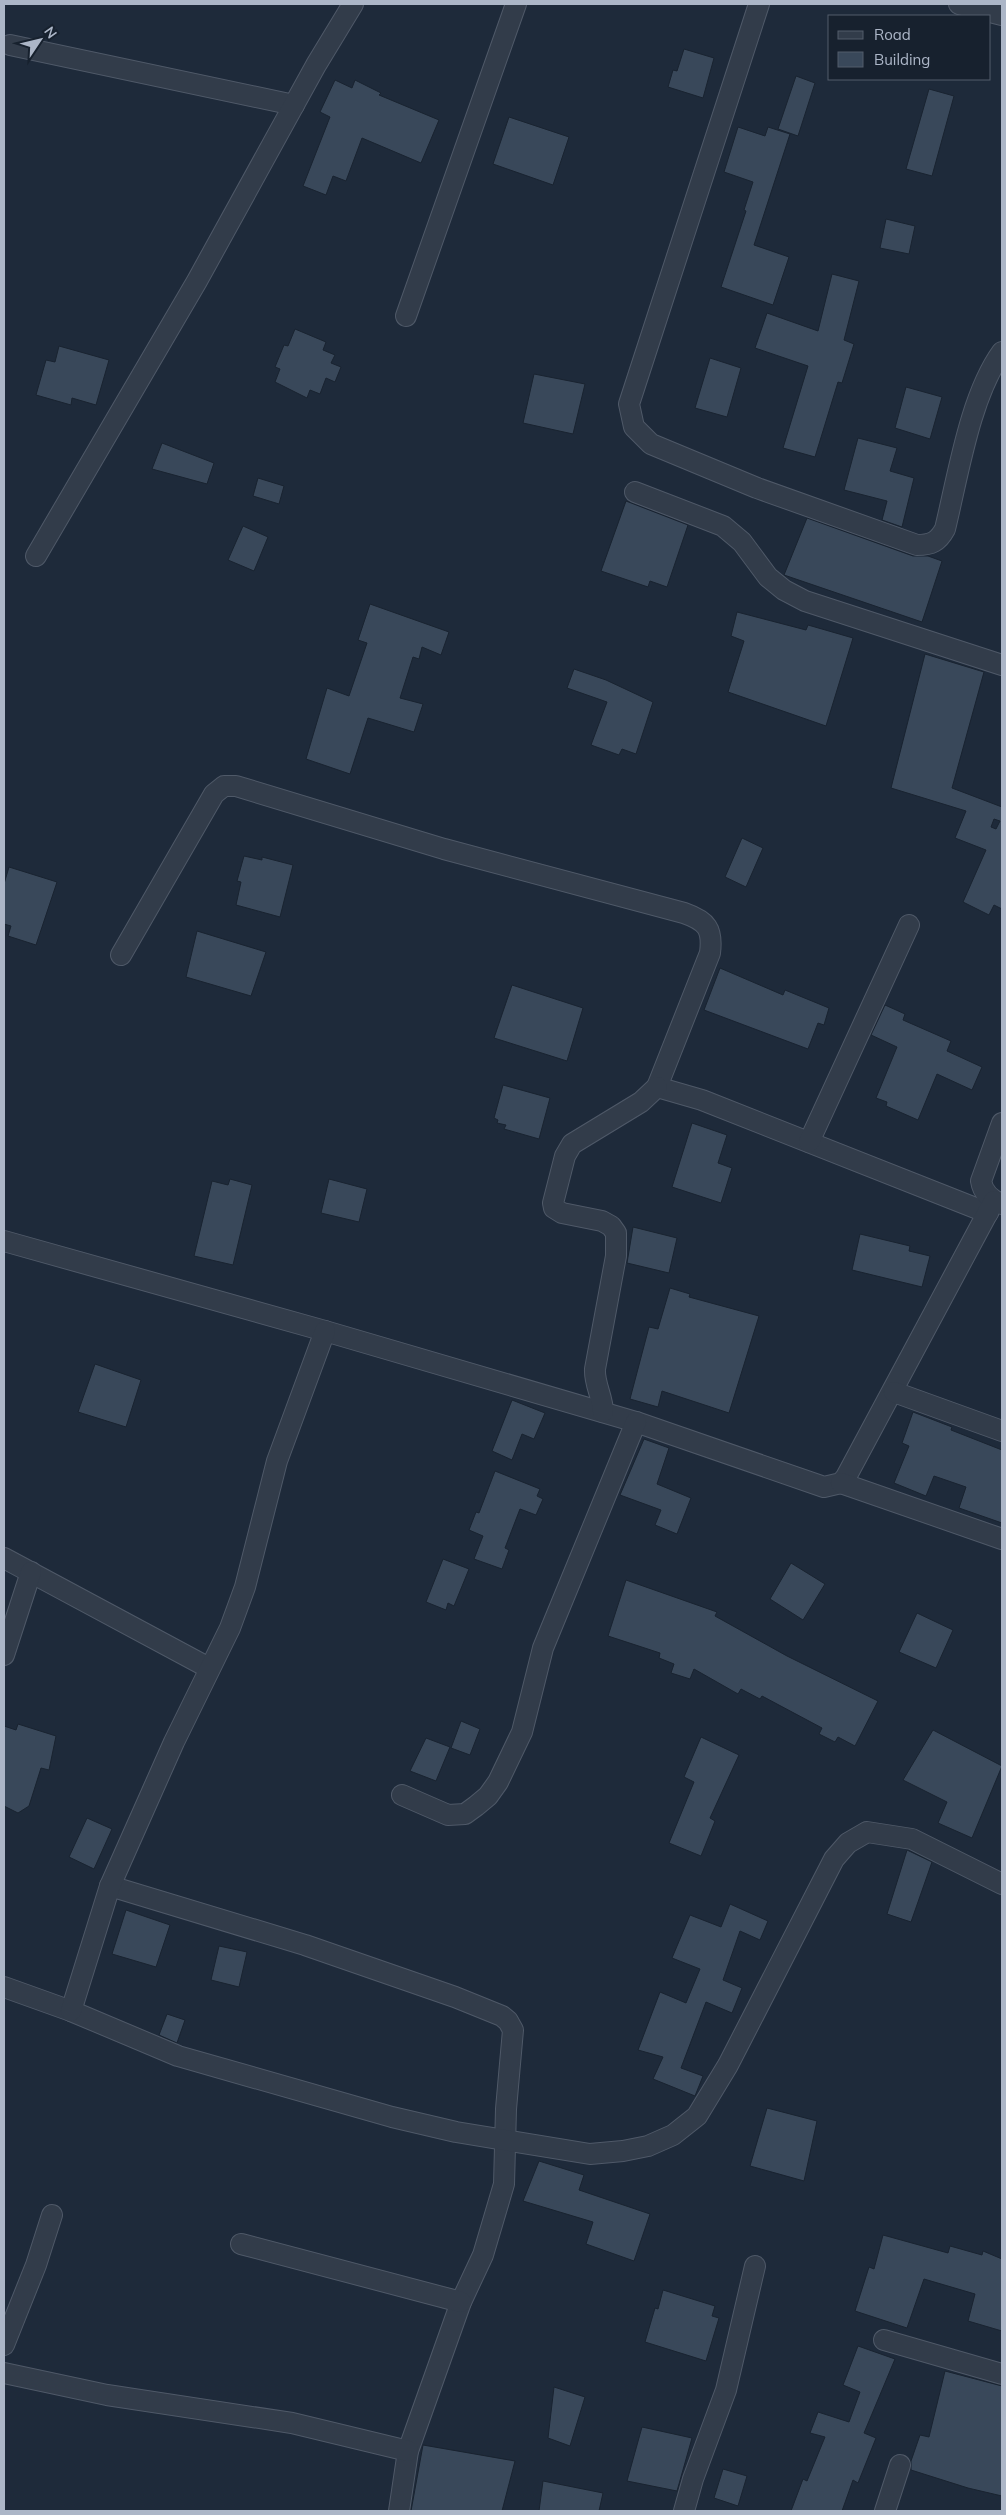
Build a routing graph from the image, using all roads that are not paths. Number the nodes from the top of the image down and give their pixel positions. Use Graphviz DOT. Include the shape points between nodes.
graph roads {
  1 [pos="353,4"];
  2 [pos="516,4"];
  3 [pos="759,4"];
  4 [pos="960,4"];
  5 [pos="1002,15"];
  6 [pos="10,46"];
  7 [pos="294,105"];
  8 [pos="406,316"];
  9 [pos="1002,352"];
  10 [pos="635,492"];
  11 [pos="36,556"];
  12 [pos="1002,665"];
  13 [pos="909,925"];
  14 [pos="121,955"];
  15 [pos="657,1087"];
  16 [pos="1002,1123"];
  17 [pos="809,1142"];
  18 [pos="995,1206"];
  19 [pos="4,1241"];
  20 [pos="325,1331"];
  21 [pos="894,1392"];
  22 [pos="602,1412"];
  23 [pos="636,1422"];
  24 [pos="1002,1431"];
  25 [pos="841,1482"];
  26 [pos="1002,1539"];
  27 [pos="4,1558"];
  28 [pos="31,1572"];
  29 [pos="4,1655"];
  30 [pos="209,1668"];
  31 [pos="402,1794"];
  32 [pos="1002,1884"];
  33 [pos="110,1886"];
  34 [pos="4,1987"];
  35 [pos="71,2012"];
  36 [pos="506,2140"];
  37 [pos="52,2215"];
  38 [pos="241,2244"];
  39 [pos="755,2266"];
  40 [pos="460,2302"];
  41 [pos="5,2338"];
  42 [pos="884,2340"];
  43 [pos="4,2372"];
  44 [pos="1002,2374"];
  45 [pos="408,2451"];
  46 [pos="900,2465"];
  47 [pos="399,2511"];
  48 [pos="684,2511"];
  49 [pos="885,2511"];
  1 -- 7 [label="street"];
  2 -- 8 [label="street"];
  3 -- 9 [label="street" via="629,404 634,427 651,444 757,488 917,546 927,545 940,538 945,529 969,431 981,395"];
  4 -- 5 [label="street"];
  6 -- 7 [label="street"];
  7 -- 11 [label="street" via="197,281"];
  10 -- 12 [label="street" via="723,526 742,542 768,577 805,601"];
  13 -- 17 [label="street"];
  14 -- 15 [label="street" via="214,794 224,786 236,786 444,849 698,918 712,938 710,953"];
  15 -- 17 [label="street" via="693,1097"];
  15 -- 22 [label="street" via="641,1102 572,1144 565,1156 553,1204 562,1213 602,1221 616,1233 616,1256 594,1376 602,1395"];
  16 -- 18 [label="street" via="981,1181"];
  17 -- 18 [label="street"];
  18 -- 21 [label="street"];
  19 -- 20 [label="street"];
  20 -- 22 [label="street"];
  20 -- 30 [label="street" via="277,1461 245,1587 230,1628"];
  21 -- 24 [label="street"];
  21 -- 25 [label="street"];
  22 -- 23 [label="street"];
  23 -- 25 [label="street" via="819,1487 831,1487"];
  23 -- 31 [label="street" via="543,1648 522,1732 498,1782 488,1796 465,1814 448,1814"];
  25 -- 26 [label="street"];
  27 -- 28 [label="street"];
  28 -- 29 [label="street"];
  28 -- 30 [label="street"];
  30 -- 33 [label="street"];
  32 -- 36 [label="street" via="912,1839 868,1832 848,1843 834,1859 728,2065 697,2116 673,2135 648,2146 624,2151 590,2154"];
  33 -- 35 [label="street"];
  33 -- 36 [label="street" via="305,1945 502,2016 513,2030"];
  34 -- 35 [label="street"];
  35 -- 36 [label="street" via="127,2036 229,2072 456,2132"];
  36 -- 40 [label="street" via="504,2184 483,2255"];
  37 -- 41 [label="street" via="36,2265"];
  38 -- 40 [label="street"];
  39 -- 48 [label="street" via="726,2390"];
  40 -- 45 [label="street"];
  42 -- 44 [label="street"];
  43 -- 45 [label="street" via="107,2395 292,2423"];
  45 -- 47 [label="street"];
  46 -- 49 [label="street"];
}
